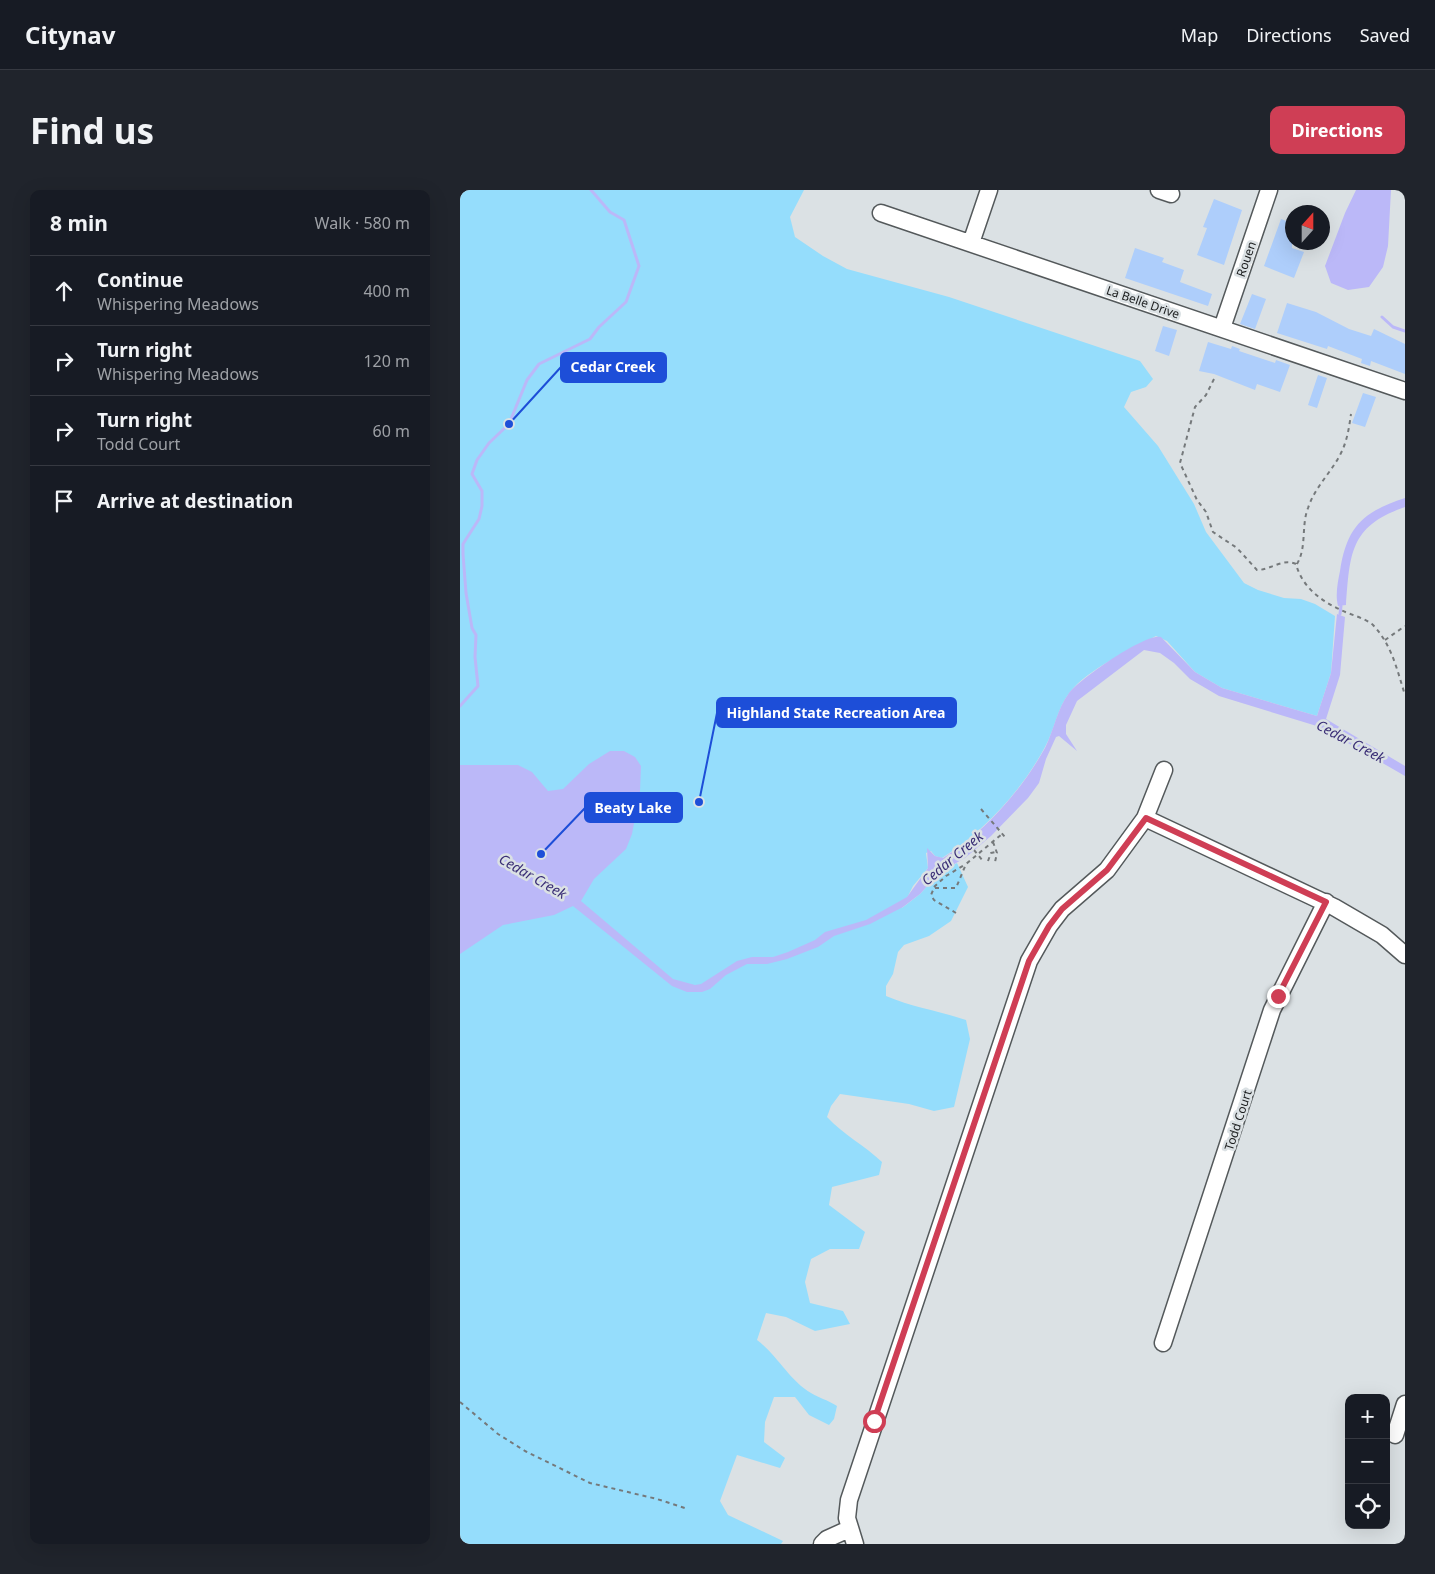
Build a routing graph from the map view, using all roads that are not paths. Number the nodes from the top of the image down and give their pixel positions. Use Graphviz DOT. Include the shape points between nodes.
graph roads {
  1 [pos="989,190"];
  2 [pos="1270,190"];
  3 [pos="881,213"];
  4 [pos="971,243"];
  5 [pos="1222,328"];
  6 [pos="1405,391"];
  7 [pos="1164,770"];
  8 [pos="1146,818"];
  9 [pos="1326,902"];
  10 [pos="1405,955"];
  11 [pos="1163,1343"];
  12 [pos="1405,1404"];
  13 [pos="1395,1435"];
  14 [pos="852,1537"];
  15 [pos="822,1544"];
  1 -- 4 [label="street"];
  2 -- 5 [label="street, Rouen"];
  3 -- 4 [label="street, La Belle Drive"];
  4 -- 5 [label="street, La Belle Drive"];
  5 -- 6 [label="street, La Belle Drive"];
  7 -- 8 [label="street"];
  8 -- 9 [label="street"];
  8 -- 14 [label="street" via="1107,870 1062,909 1029,961 852,1492 847,1518"];
  9 -- 10 [label="street" via="1382,934"];
  9 -- 11 [label="street, Todd Court" via="1272,1010"];
  12 -- 13 [label="street"];
  14 -- 15 [label="street" via="827,1539"];
}
